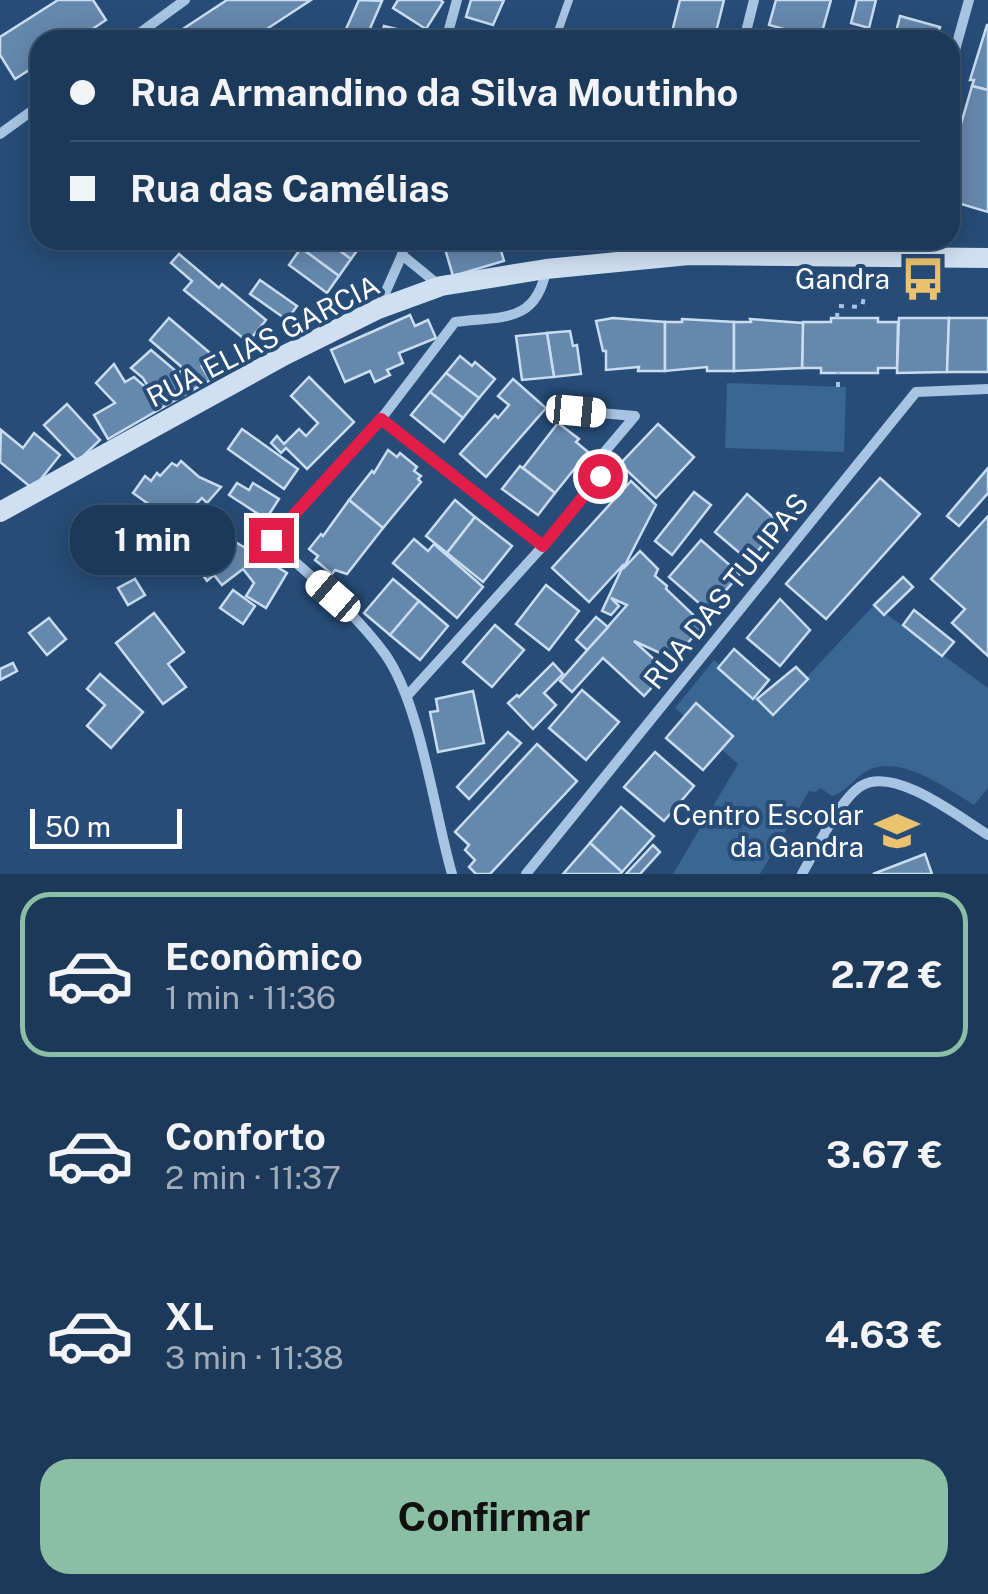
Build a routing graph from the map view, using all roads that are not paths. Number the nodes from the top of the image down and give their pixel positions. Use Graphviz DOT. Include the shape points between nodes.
graph roads {
  1 [pos="185,0"];
  2 [pos="457,0"];
  3 [pos="569,0"];
  4 [pos="754,0"];
  5 [pos="969,0"];
  6 [pos="144,30"];
  7 [pos="449,30"];
  8 [pos="558,30"];
  9 [pos="746,30"];
  10 [pos="960,32"];
  11 [pos="30,111"];
  12 [pos="2,129"];
  13 [pos="403,250"];
  14 [pos="676,250"];
  15 [pos="730,250"];
  16 [pos="896,250"];
  17 [pos="910,250"];
  18 [pos="402,255"];
  19 [pos="988,258"];
  20 [pos="546,269"];
  21 [pos="441,286"];
  22 [pos="378,309"];
  23 [pos="988,389"];
  24 [pos="576,411"];
  25 [pos="381,419"];
  26 [pos="0,512"];
  27 [pos="543,546"];
  28 [pos="407,696"];
  29 [pos="988,835"];
  30 [pos="452,874"];
  31 [pos="526,874"];
  32 [pos="802,874"];
  1 -- 6 [label="street"];
  2 -- 7 [label="street"];
  3 -- 8 [label="lane"];
  4 -- 9 [label="street"];
  5 -- 10 [label="street"];
  11 -- 12 [label="street"];
  13 -- 18 [label="street"];
  14 -- 20 [label="main road, RUA ELIAS GARCIA"];
  15 -- 16 [label="main road, RUA ELIAS GARCIA" via="872,257"];
  17 -- 19 [label="main road, RUA ELIAS GARCIA"];
  18 -- 21 [label="street"];
  18 -- 22 [label="street"];
  20 -- 21 [label="main road, RUA ELIAS GARCIA"];
  20 -- 25 [label="street" via="534,304 520,314 455,322"];
  21 -- 22 [label="main road, RUA ELIAS GARCIA"];
  22 -- 26 [label="main road, RUA ELIAS GARCIA"];
  23 -- 31 [label="street, RUA DAS TULIPAS" via="916,392"];
  24 -- 27 [label="street" via="635,416 602,455 600,476"];
  25 -- 27 [label="street"];
  25 -- 28 [label="street" via="271,540 386,655"];
  27 -- 28 [label="street"];
  28 -- 30 [label="street"];
  29 -- 32 [label="street" via="912,789 891,781 864,784 848,798"];
}
